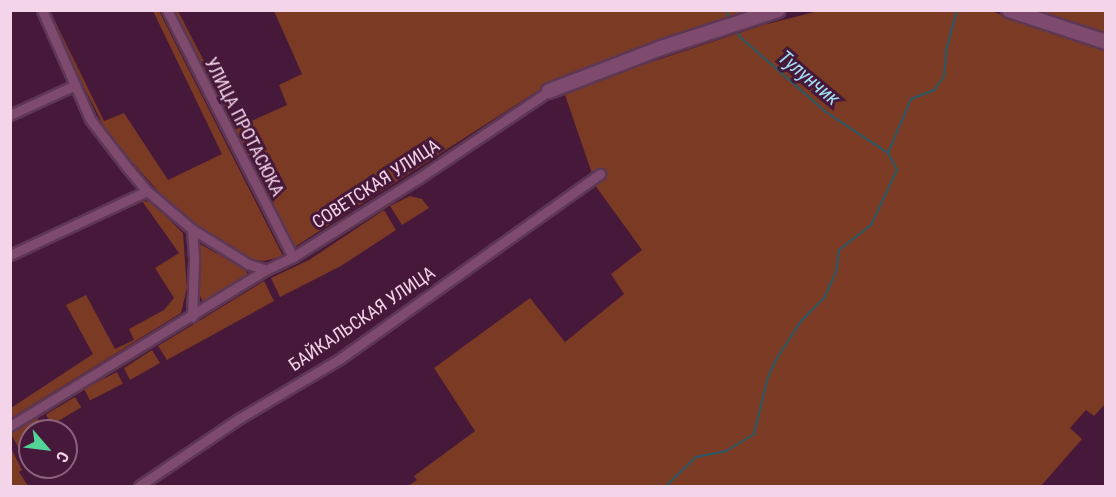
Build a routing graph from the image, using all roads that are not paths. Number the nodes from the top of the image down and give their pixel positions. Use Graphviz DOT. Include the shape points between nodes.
graph roads {
  1 [pos="42,10"];
  2 [pos="167,10"];
  3 [pos="778,10"];
  4 [pos="1009,10"];
  5 [pos="1106,42"];
  6 [pos="75,85"];
  7 [pos="549,91"];
  8 [pos="10,115"];
  9 [pos="600,174"];
  10 [pos="147,191"];
  11 [pos="192,229"];
  12 [pos="10,255"];
  13 [pos="293,257"];
  14 [pos="266,270"];
  15 [pos="192,317"];
  16 [pos="10,426"];
  17 [pos="139,486"];
  1 -- 6 [label="street"];
  2 -- 13 [label="street, УЛИЦА ПРОТАСЮКА"];
  3 -- 7 [label="street, СОВЕТСКАЯ УЛИЦА" via="661,48"];
  4 -- 5 [label="street"];
  6 -- 8 [label="street"];
  6 -- 10 [label="street" via="101,136"];
  7 -- 13 [label="street, СОВЕТСКАЯ УЛИЦА"];
  9 -- 17 [label="street, БАЙКАЛЬСКАЯ УЛИЦА" via="341,358 240,418"];
  10 -- 11 [label="street"];
  10 -- 12 [label="street"];
  11 -- 14 [label="street" via="248,264"];
  11 -- 15 [label="street"];
  13 -- 14 [label="street, СОВЕТСКАЯ УЛИЦА"];
  14 -- 15 [label="street, СОВЕТСКАЯ УЛИЦА"];
  15 -- 16 [label="street, СОВЕТСКАЯ УЛИЦА"];
}
